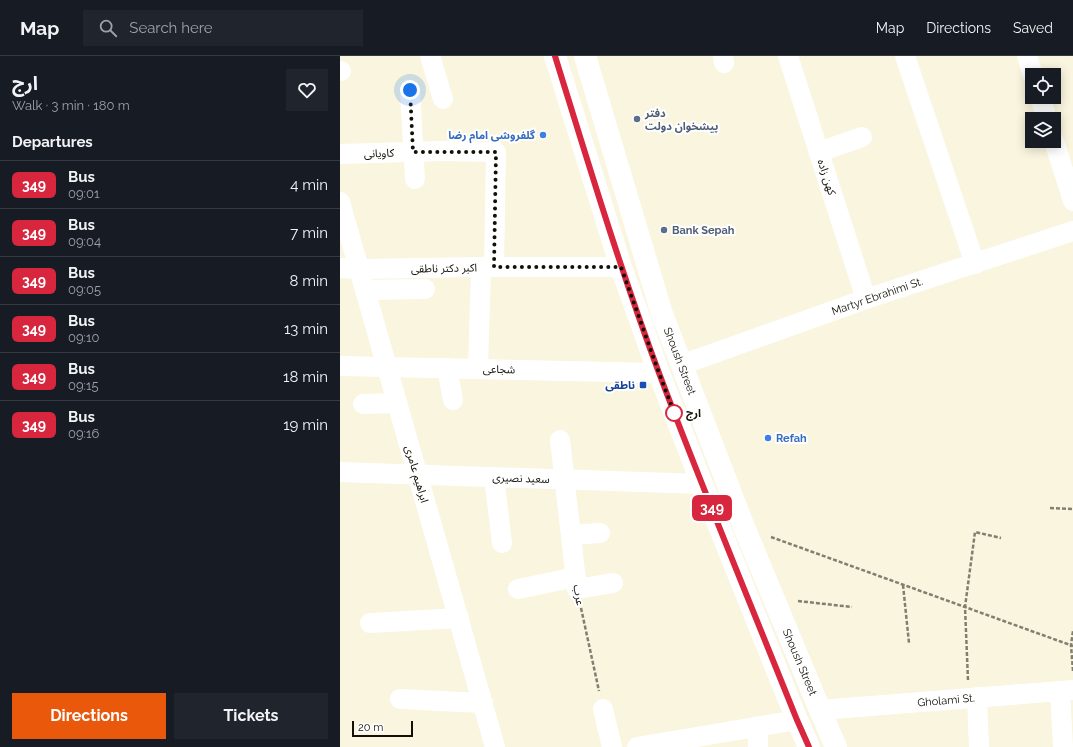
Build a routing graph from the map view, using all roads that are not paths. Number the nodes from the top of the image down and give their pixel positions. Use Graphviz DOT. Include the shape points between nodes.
graph roads {
  1 [pos="430,56"];
  2 [pos="555,56"];
  3 [pos="585,56"];
  4 [pos="788,56"];
  5 [pos="905,56"];
  6 [pos="1027,56"];
  7 [pos="1031,68"];
  8 [pos="410,90"];
  9 [pos="443,99"];
  10 [pos="862,137"];
  11 [pos="1056,148"];
  12 [pos="413,152"];
  13 [pos="819,152"];
  14 [pos="340,154"];
  15 [pos="415,179"];
  16 [pos="1073,201"];
  17 [pos="340,202"];
  18 [pos="1073,231"];
  19 [pos="974,264"];
  20 [pos="488,267"];
  21 [pos="621,267"];
  22 [pos="350,269"];
  23 [pos="425,289"];
  24 [pos="365,290"];
  25 [pos="866,299"];
  26 [pos="681,365"];
  27 [pos="340,366"];
  28 [pos="387,367"];
  29 [pos="447,368"];
  30 [pos="478,369"];
  31 [pos="659,373"];
  32 [pos="453,400"];
  33 [pos="397,403"];
  34 [pos="363,404"];
  35 [pos="560,440"];
  36 [pos="340,472"];
  37 [pos="417,475"];
  38 [pos="494,477"];
  39 [pos="564,479"];
  40 [pos="702,484"];
  41 [pos="600,533"];
  42 [pos="571,535"];
  43 [pos="502,543"];
  44 [pos="577,583"];
  45 [pos="613,583"];
  46 [pos="518,589"];
  47 [pos="459,618"];
  48 [pos="370,623"];
  49 [pos="1066,690"];
  50 [pos="973,698"];
  51 [pos="400,699"];
  52 [pos="483,703"];
  53 [pos="603,709"];
  54 [pos="820,710"];
  55 [pos="797,720"];
  56 [pos="758,726"];
  57 [pos="495,747"];
  58 [pos="612,747"];
  59 [pos="637,747"];
  60 [pos="758,747"];
  61 [pos="809,747"];
  62 [pos="836,747"];
  63 [pos="979,747"];
  64 [pos="1063,747"];
  1 -- 9 [label="street"];
  2 -- 21 [label="main road"];
  3 -- 26 [label="main road, Shoush Street" via="662,314"];
  4 -- 13 [label="street, کهن زاده"];
  5 -- 19 [label="street"];
  6 -- 7 [label="street"];
  8 -- 12 [label="street"];
  10 -- 13 [label="street"];
  11 -- 16 [label="street"];
  12 -- 14 [label="street, کاویانی"];
  12 -- 15 [label="street"];
  12 -- 20 [label="street, کاویانی" via="496,152"];
  13 -- 25 [label="street, کهن زاده"];
  17 -- 22 [label="street, ابراهیم عامری"];
  18 -- 19 [label="street, Martyr Ebrahimi St."];
  19 -- 25 [label="street, Martyr Ebrahimi St."];
  20 -- 21 [label="street, اکبر دکتر ناطقی"];
  20 -- 22 [label="street, اکبر دکتر ناطقی"];
  20 -- 30 [label="street"];
  21 -- 31 [label="main road"];
  22 -- 24 [label="street, ابراهیم عامری"];
  23 -- 24 [label="street"];
  24 -- 28 [label="street, ابراهیم عامری"];
  25 -- 26 [label="street, Martyr Ebrahimi St."];
  26 -- 54 [label="main road, Shoush Street" via="773,599"];
  27 -- 28 [label="street, شجاعی"];
  28 -- 29 [label="street, شجاعی"];
  28 -- 33 [label="street, ابراهیم عامری"];
  29 -- 30 [label="street, شجاعی"];
  29 -- 32 [label="street"];
  30 -- 31 [label="street, شجاعی"];
  31 -- 40 [label="main road"];
  33 -- 34 [label="street"];
  33 -- 37 [label="street, ابراهیم عامری"];
  35 -- 39 [label="street, عرب"];
  36 -- 37 [label="street, سعید نصیری"];
  37 -- 38 [label="street, سعید نصیری"];
  37 -- 47 [label="street, ابراهیم عامری"];
  38 -- 39 [label="street, سعید نصیری"];
  38 -- 43 [label="street"];
  39 -- 40 [label="street, سعید نصیری"];
  39 -- 42 [label="street, عرب"];
  40 -- 55 [label="main road"];
  41 -- 42 [label="street"];
  42 -- 44 [label="street, عرب"];
  44 -- 45 [label="street"];
  44 -- 46 [label="street"];
  47 -- 48 [label="street"];
  47 -- 52 [label="street, ابراهیم عامری"];
  49 -- 50 [label="street, Gholami St."];
  49 -- 64 [label="street"];
  50 -- 54 [label="street, Gholami St."];
  50 -- 63 [label="street"];
  51 -- 52 [label="street"];
  52 -- 57 [label="street, ابراهیم عامری"];
  53 -- 58 [label="street"];
  54 -- 62 [label="main road, Shoush Street"];
  55 -- 56 [label="street"];
  55 -- 61 [label="main road"];
  56 -- 59 [label="street"];
  56 -- 60 [label="street"];
}
